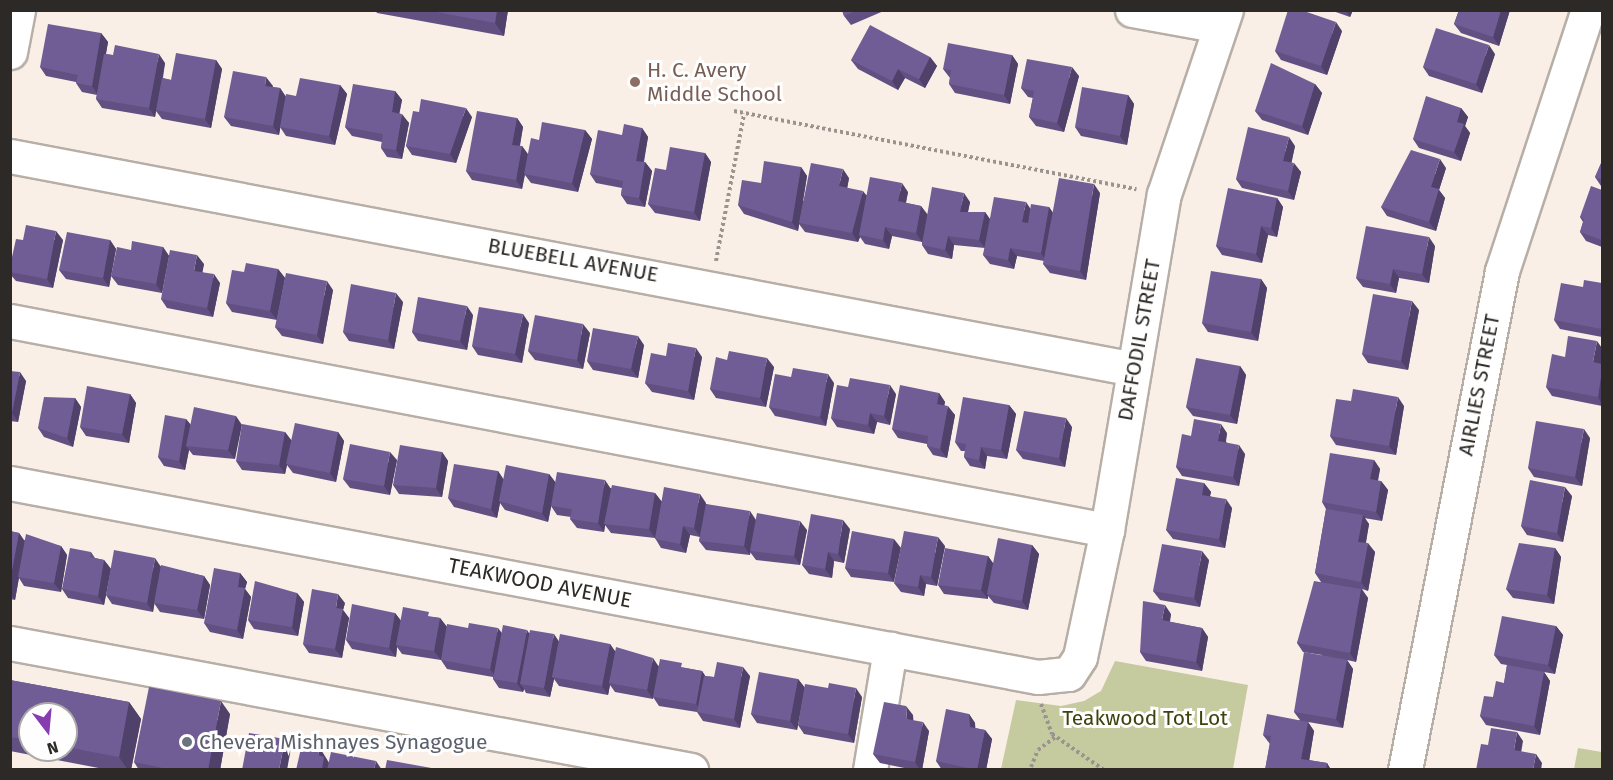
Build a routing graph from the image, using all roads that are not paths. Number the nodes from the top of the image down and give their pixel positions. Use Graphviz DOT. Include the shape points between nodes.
graph roads {
  1 [pos="18,10"];
  2 [pos="1132,10"];
  3 [pos="1588,10"];
  4 [pos="1223,18"];
  5 [pos="10,52"];
  6 [pos="10,156"];
  7 [pos="10,321"];
  8 [pos="1134,369"];
  9 [pos="10,483"];
  10 [pos="1107,530"];
  11 [pos="10,643"];
  12 [pos="890,649"];
  13 [pos="1069,674"];
  14 [pos="691,770"];
  15 [pos="870,770"];
  16 [pos="1405,770"];
  1 -- 5 [label="street"];
  2 -- 4 [label="street"];
  3 -- 16 [label="street, AIRLIES STREET" via="1502,271"];
  4 -- 8 [label="street, DAFFODIL STREET" via="1164,194"];
  6 -- 8 [label="street, BLUEBELL AVENUE" via="711,285"];
  7 -- 10 [label="street"];
  8 -- 10 [label="street, DAFFODIL STREET"];
  9 -- 12 [label="street, TEAKWOOD AVENUE"];
  10 -- 13 [label="street, DAFFODIL STREET" via="1080,657"];
  11 -- 14 [label="street"];
  12 -- 13 [label="street, TEAKWOOD AVENUE" via="1038,677"];
  12 -- 15 [label="street"];
}
